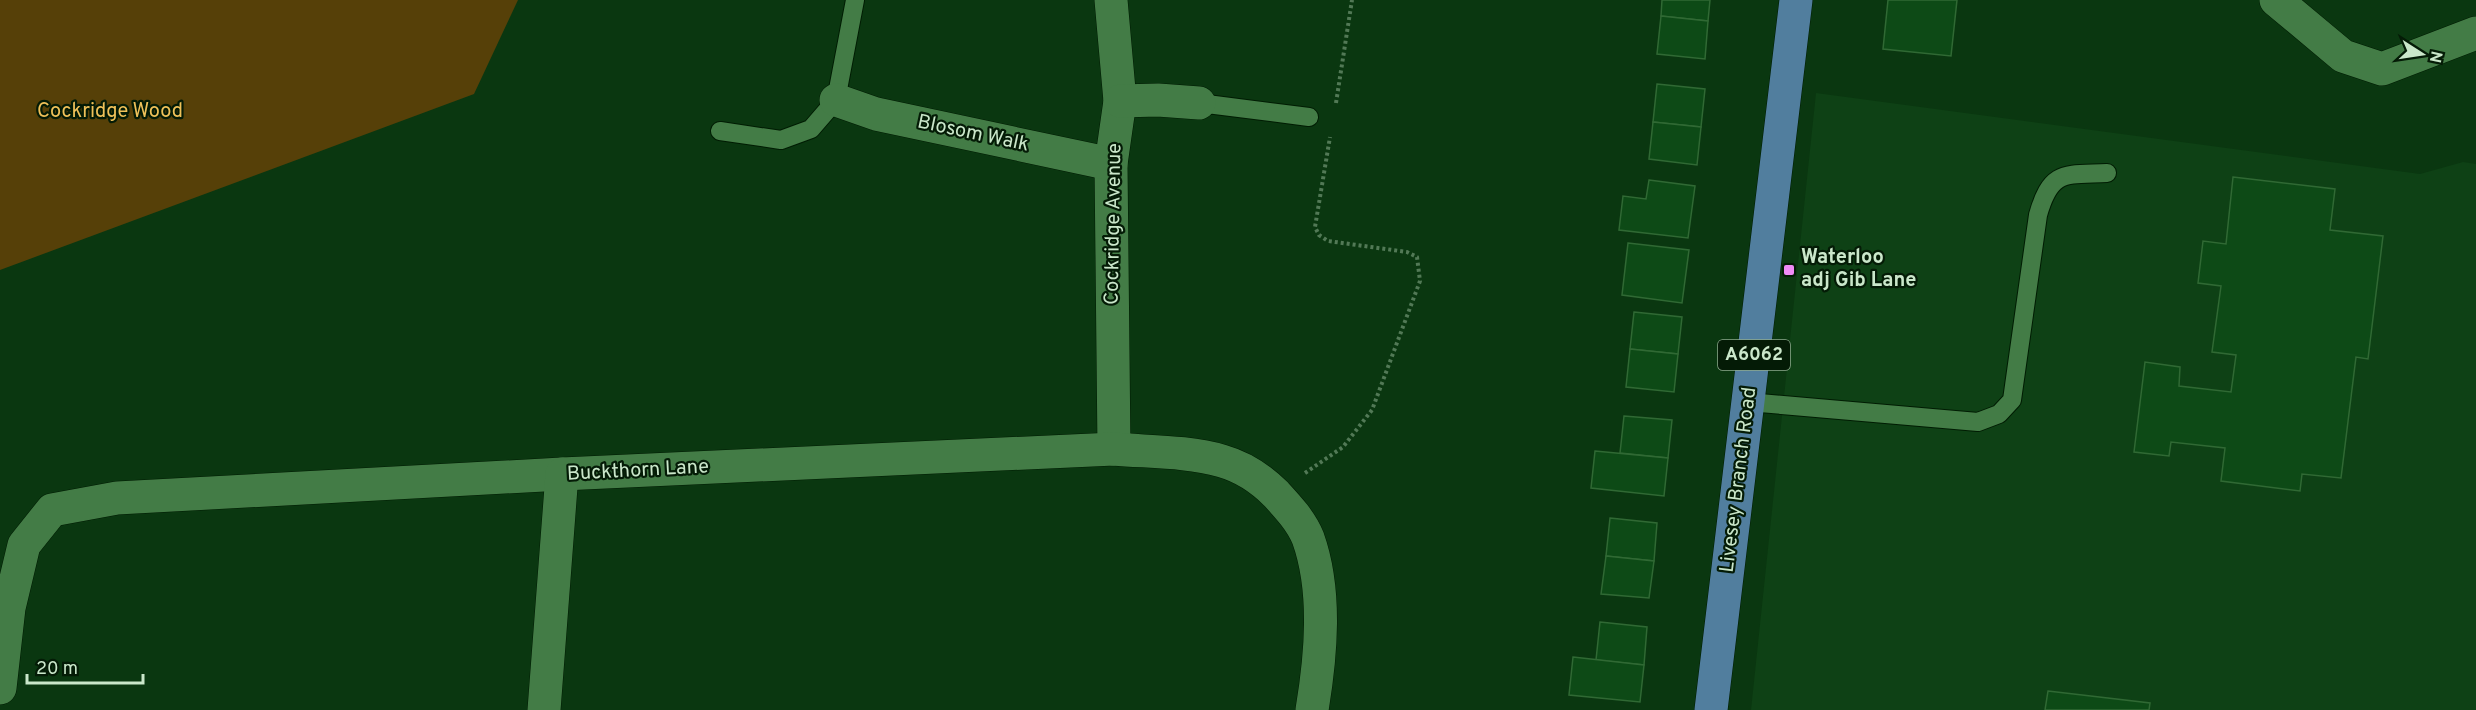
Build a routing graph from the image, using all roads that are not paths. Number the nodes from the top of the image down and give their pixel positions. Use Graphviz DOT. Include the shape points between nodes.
graph roads {
  1 [pos="855,0"];
  2 [pos="1112,0"];
  3 [pos="1796,0"];
  4 [pos="2276,0"];
  5 [pos="2476,33"];
  6 [pos="836,100"];
  7 [pos="1120,101"];
  8 [pos="1199,103"];
  9 [pos="1309,117"];
  10 [pos="720,131"];
  11 [pos="1111,164"];
  12 [pos="2107,173"];
  13 [pos="1748,402"];
  14 [pos="1114,449"];
  15 [pos="562,474"];
  16 [pos="0,688"];
  17 [pos="544,710"];
  18 [pos="1312,710"];
  19 [pos="1712,710"];
  1 -- 6 [label="lane"];
  2 -- 7 [label="street, Cockridge Avenue"];
  3 -- 13 [label="main road, Livesey Branch Road / A6062"];
  4 -- 5 [label="street" via="2343,56 2382,69"];
  6 -- 10 [label="lane" via="811,129 781,140"];
  6 -- 11 [label="street, Blosom Walk" via="876,114"];
  7 -- 8 [label="street"];
  7 -- 11 [label="street, Cockridge Avenue"];
  8 -- 9 [label="lane"];
  11 -- 14 [label="street, Cockridge Avenue"];
  12 -- 13 [label="lane" via="2066,175 2051,183 2043,197 2012,400 1999,414 1978,422"];
  13 -- 19 [label="main road, Livesey Branch Road / A6062"];
  14 -- 15 [label="street, Buckthorn Lane"];
  14 -- 18 [label="street, Buckthorn Lane" via="1223,461 1245,470 1293,512 1307,538 1317,574 1319,662"];
  15 -- 16 [label="street, Buckthorn Lane" via="117,498 52,510 24,545 9,608"];
  15 -- 17 [label="street"];
}
